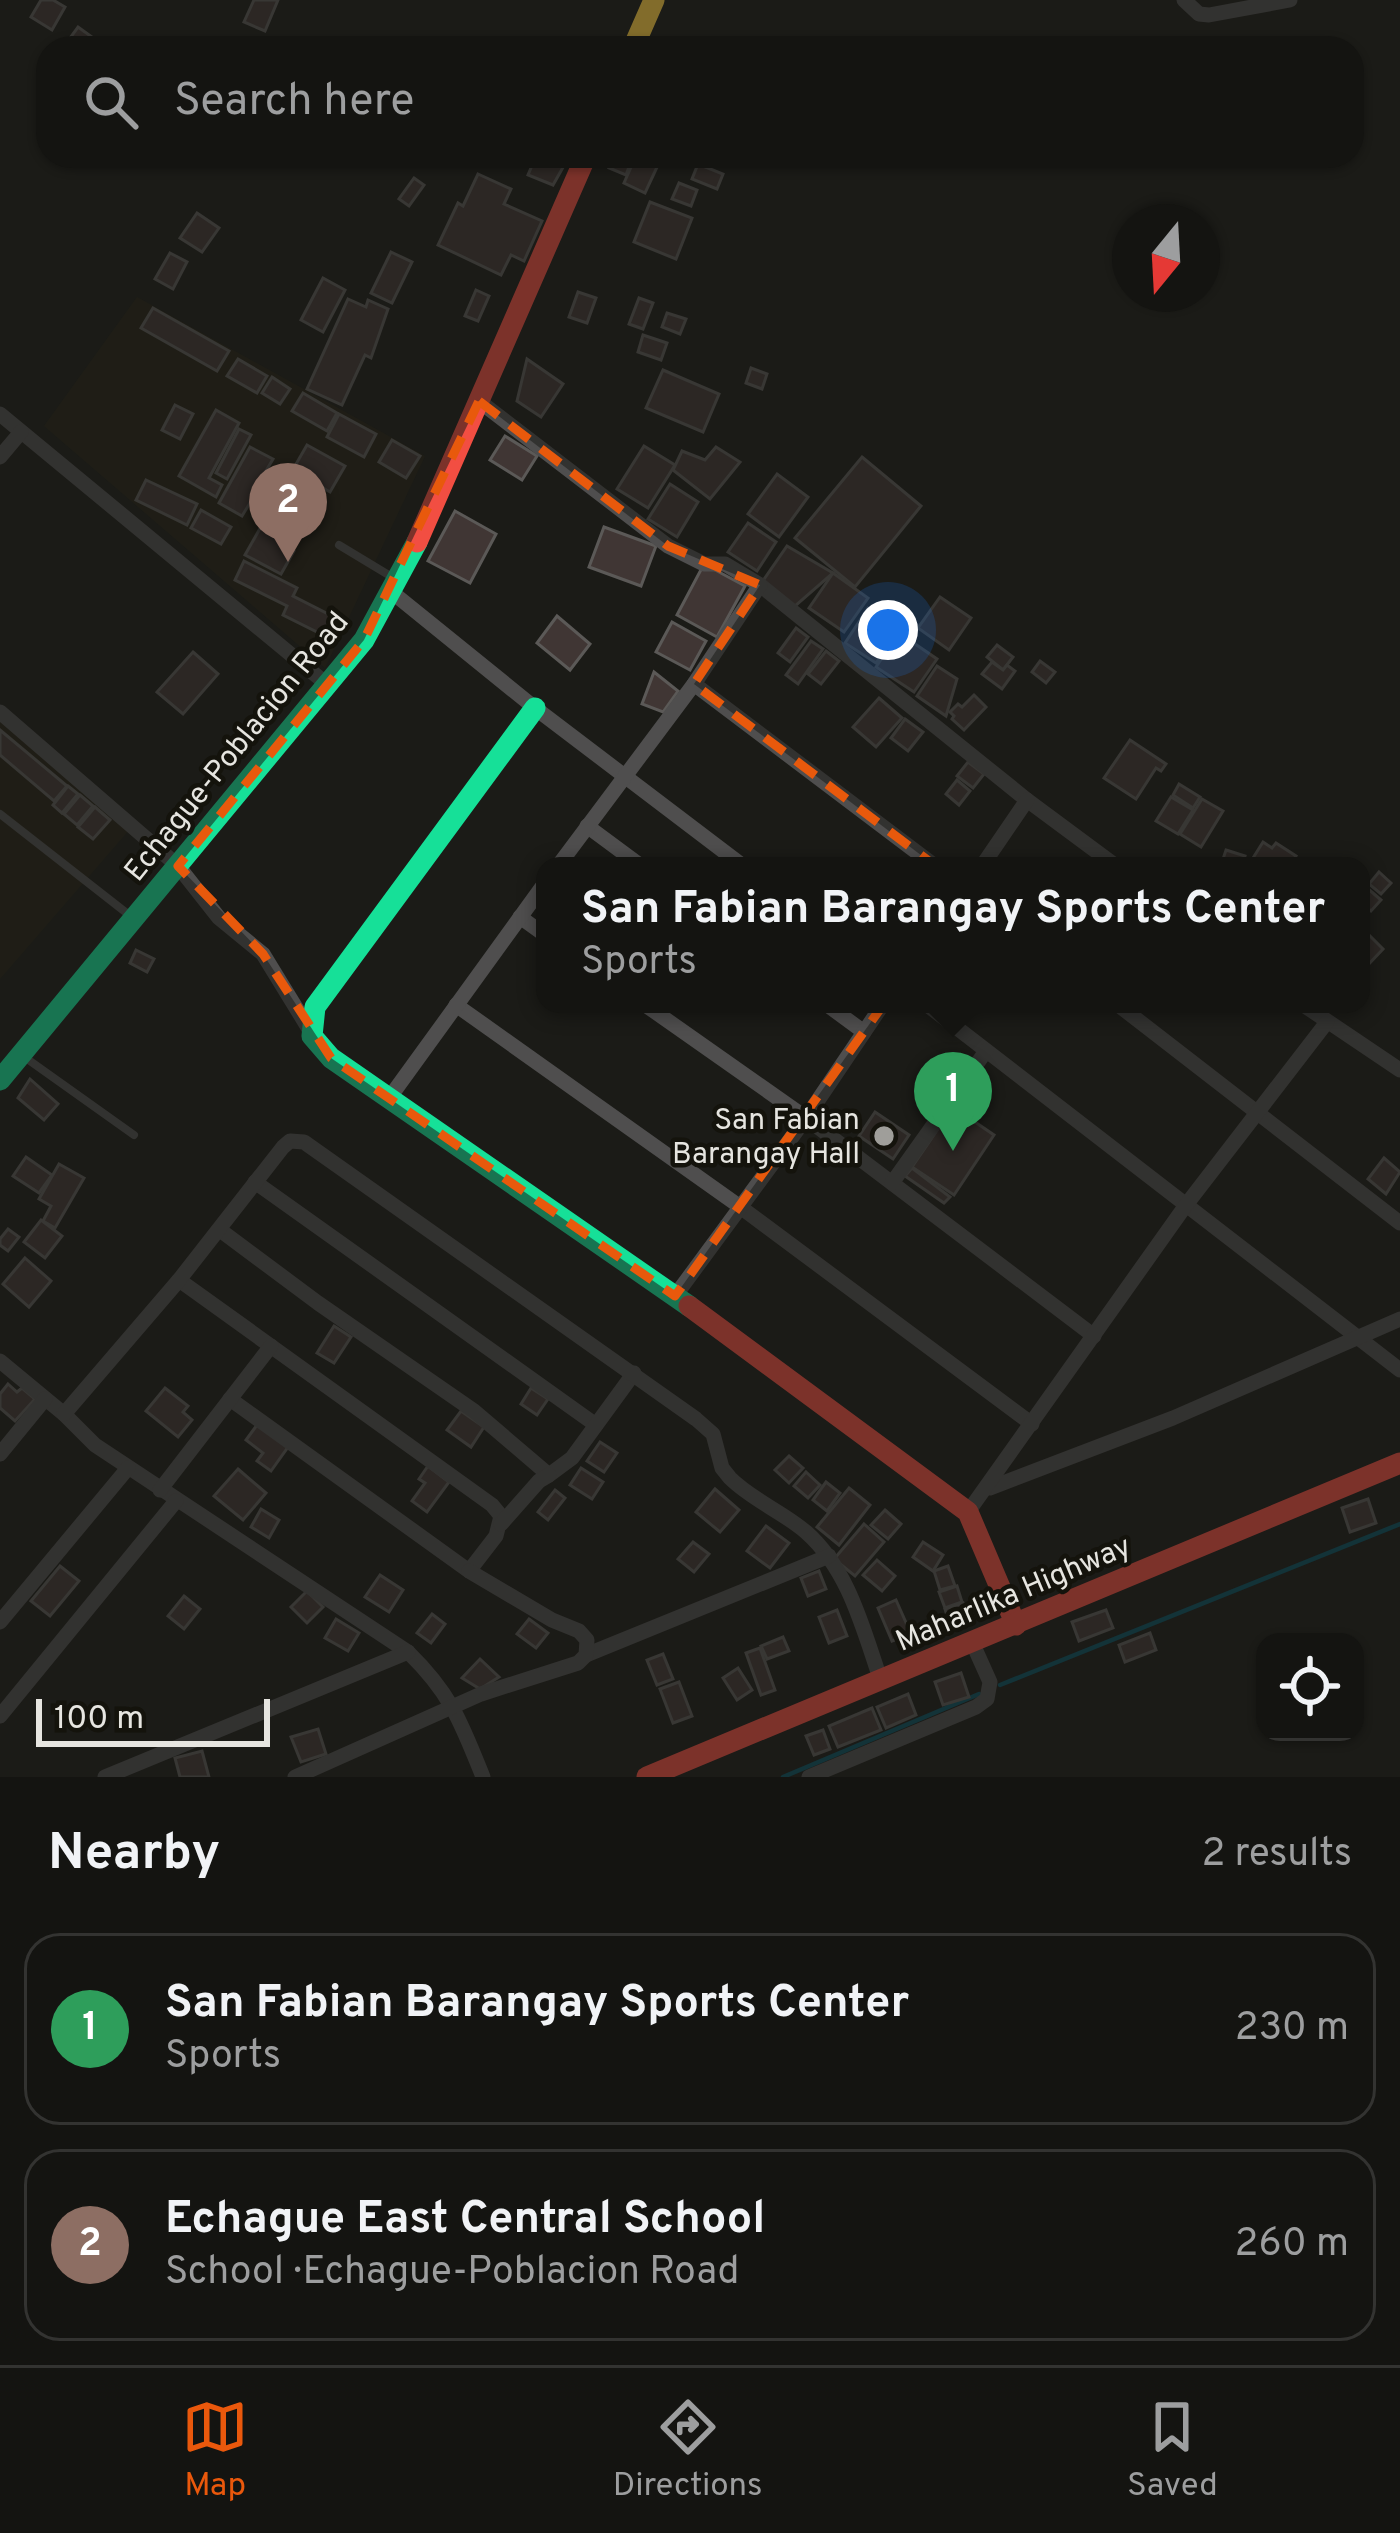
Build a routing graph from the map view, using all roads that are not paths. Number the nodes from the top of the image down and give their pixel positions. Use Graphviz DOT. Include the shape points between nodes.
graph roads {
  1 [pos="654,0"];
  2 [pos="1184,0"];
  3 [pos="1290,0"];
  4 [pos="638,36"];
  5 [pos="581,168"];
  6 [pos="479,401"];
  7 [pos="0,414"];
  8 [pos="21,432"];
  9 [pos="0,457"];
  10 [pos="339,545"];
  11 [pos="760,585"];
  12 [pos="396,587"];
  13 [pos="694,684"];
  14 [pos="329,686"];
  15 [pos="536,708"];
  16 [pos="0,712"];
  17 [pos="626,777"];
  18 [pos="1027,800"];
  19 [pos="0,814"];
  20 [pos="587,826"];
  21 [pos="564,857"];
  22 [pos="629,857"];
  23 [pos="731,857"];
  24 [pos="923,857"];
  25 [pos="988,857"];
  26 [pos="1103,857"];
  27 [pos="178,866"];
  28 [pos="536,895"];
  29 [pos="520,917"];
  30 [pos="134,919"];
  31 [pos="536,929"];
  32 [pos="456,1005"];
  33 [pos="657,1013"];
  34 [pos="838,1013"];
  35 [pos="877,1013"];
  36 [pos="937,1013"];
  37 [pos="1129,1013"];
  38 [pos="1314,1013"];
  39 [pos="1327,1022"];
  40 [pos="309,1029"];
  41 [pos="864,1032"];
  42 [pos="986,1051"];
  43 [pos="21,1054"];
  44 [pos="1400,1070"];
  45 [pos="0,1080"];
  46 [pos="390,1097"];
  47 [pos="1257,1113"];
  48 [pos="806,1118"];
  49 [pos="134,1135"];
  50 [pos="255,1182"];
  51 [pos="892,1183"];
  52 [pos="739,1205"];
  53 [pos="1186,1205"];
  54 [pos="1400,1223"];
  55 [pos="220,1230"];
  56 [pos="179,1280"];
  57 [pos="675,1296"];
  58 [pos="1400,1318"];
  59 [pos="1094,1336"];
  60 [pos="1354,1336"];
  61 [pos="271,1346"];
  62 [pos="0,1361"];
  63 [pos="1400,1370"];
  64 [pos="634,1373"];
  65 [pos="45,1399"];
  66 [pos="230,1399"];
  67 [pos="64,1414"];
  68 [pos="1032,1424"];
  69 [pos="596,1425"];
  70 [pos="0,1454"];
  71 [pos="1400,1463"];
  72 [pos="128,1468"];
  73 [pos="549,1475"];
  74 [pos="987,1489"];
  75 [pos="160,1490"];
  76 [pos="176,1501"];
  77 [pos="968,1512"];
  78 [pos="501,1524"];
  79 [pos="830,1556"];
  80 [pos="469,1571"];
  81 [pos="0,1622"];
  82 [pos="1016,1625"];
  83 [pos="972,1642"];
  84 [pos="408,1652"];
  85 [pos="586,1655"];
  86 [pos="881,1681"];
  87 [pos="454,1706"];
  88 [pos="0,1716"];
  89 [pos="105,1777"];
  90 [pos="295,1777"];
  91 [pos="483,1777"];
  92 [pos="647,1777"];
  93 [pos="809,1777"];
  1 -- 4 [label="main road"];
  2 -- 3 [label="street" via="1209,15"];
  5 -- 6 [label="main road, Echague-Poblacion Road"];
  6 -- 11 [label="street" via="668,546"];
  6 -- 12 [label="main road, Echague-Poblacion Road"];
  7 -- 8 [label="street"];
  8 -- 9 [label="street"];
  8 -- 14 [label="street"];
  10 -- 12 [label="lane"];
  11 -- 13 [label="street"];
  11 -- 18 [label="street"];
  12 -- 14 [label="main road, Echague-Poblacion Road"];
  12 -- 15 [label="street"];
  13 -- 17 [label="street"];
  13 -- 24 [label="street"];
  14 -- 27 [label="main road, Echague-Poblacion Road"];
  15 -- 17 [label="street"];
  15 -- 40 [label="main road" via="315,1007"];
  16 -- 27 [label="street"];
  17 -- 20 [label="street"];
  17 -- 23 [label="street"];
  18 -- 25 [label="street"];
  18 -- 26 [label="street"];
  19 -- 30 [label="lane"];
  20 -- 21 [label="street"];
  20 -- 22 [label="street"];
  27 -- 30 [label="main road, Echague-Poblacion Road"];
  27 -- 40 [label="street" via="219,918 263,954"];
  28 -- 29 [label="street"];
  29 -- 31 [label="street"];
  29 -- 32 [label="street"];
  30 -- 43 [label="main road, Echague-Poblacion Road"];
  32 -- 46 [label="street"];
  32 -- 52 [label="street"];
  33 -- 48 [label="street"];
  34 -- 41 [label="street"];
  35 -- 41 [label="street"];
  36 -- 42 [label="street"];
  37 -- 47 [label="street"];
  38 -- 39 [label="street"];
  39 -- 44 [label="street"];
  39 -- 47 [label="street"];
  40 -- 46 [label="main road" via="331,1058"];
  41 -- 48 [label="street"];
  42 -- 51 [label="street"];
  42 -- 53 [label="street"];
  43 -- 45 [label="main road, Echague-Poblacion Road"];
  43 -- 49 [label="lane"];
  46 -- 57 [label="main road"];
  47 -- 53 [label="street"];
  47 -- 54 [label="street"];
  48 -- 51 [label="street"];
  48 -- 52 [label="street"];
  50 -- 55 [label="street"];
  50 -- 64 [label="street" via="290,1141 304,1142"];
  50 -- 69 [label="street"];
  51 -- 59 [label="street"];
  52 -- 57 [label="street"];
  52 -- 68 [label="street"];
  53 -- 59 [label="street"];
  53 -- 60 [label="street"];
  55 -- 56 [label="street"];
  55 -- 73 [label="street" via="475,1411"];
  56 -- 61 [label="street"];
  56 -- 67 [label="street"];
  57 -- 77 [label="main road"];
  58 -- 60 [label="street"];
  59 -- 68 [label="street"];
  60 -- 63 [label="street"];
  60 -- 74 [label="street"];
  61 -- 66 [label="street"];
  61 -- 78 [label="street" via="492,1505"];
  62 -- 65 [label="street"];
  64 -- 69 [label="street"];
  64 -- 79 [label="street" via="712,1434 737,1485"];
  65 -- 67 [label="street"];
  65 -- 70 [label="street"];
  66 -- 75 [label="street"];
  66 -- 80 [label="street"];
  67 -- 72 [label="street"];
  68 -- 74 [label="street"];
  69 -- 73 [label="street"];
  71 -- 82 [label="main road, Maharlika Highway"];
  72 -- 75 [label="street"];
  72 -- 81 [label="street"];
  73 -- 78 [label="street"];
  74 -- 77 [label="street"];
  75 -- 76 [label="street"];
  76 -- 84 [label="street"];
  76 -- 88 [label="street"];
  77 -- 82 [label="main road"];
  78 -- 80 [label="street"];
  79 -- 85 [label="street"];
  79 -- 86 [label="street"];
  80 -- 85 [label="street" via="579,1630"];
  82 -- 83 [label="main road, Maharlika Highway"];
  83 -- 86 [label="main road, Maharlika Highway"];
  83 -- 93 [label="street" via="990,1682 987,1699"];
  84 -- 87 [label="street"];
  84 -- 89 [label="street"];
  85 -- 87 [label="street"];
  86 -- 92 [label="main road, Maharlika Highway"];
  87 -- 90 [label="street"];
  87 -- 91 [label="street"];
}
